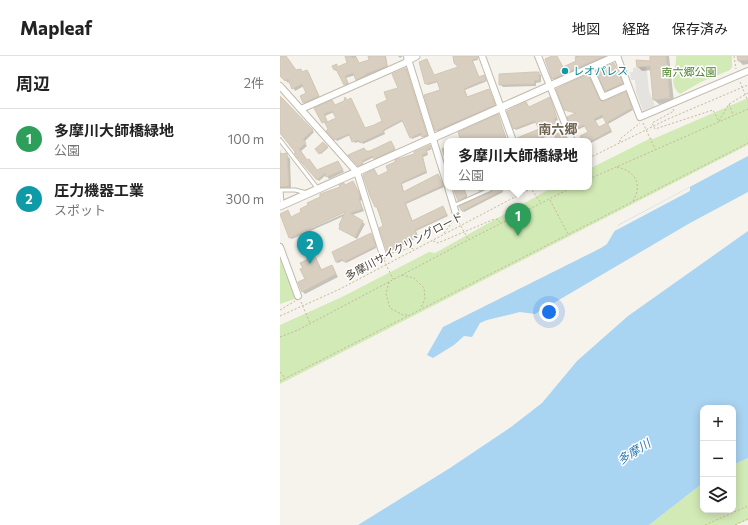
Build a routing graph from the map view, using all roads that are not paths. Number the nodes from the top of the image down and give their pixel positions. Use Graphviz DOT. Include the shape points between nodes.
graph roads {
  1 [pos="416,56"];
  2 [pos="482,56"];
  3 [pos="538,56"];
  4 [pos="617,56"];
  5 [pos="408,58"];
  6 [pos="590,68"];
  7 [pos="748,70"];
  8 [pos="280,86"];
  9 [pos="550,86"];
  10 [pos="628,86"];
  11 [pos="501,108"];
  12 [pos="301,110"];
  13 [pos="433,138"];
  14 [pos="512,138"];
  15 [pos="571,138"];
  16 [pos="280,140"];
  17 [pos="357,172"];
  18 [pos="444,176"];
  19 [pos="318,189"];
  20 [pos="448,190"];
  21 [pos="489,190"];
  22 [pos="309,193"];
  23 [pos="281,206"];
  24 [pos="454,206"];
  25 [pos="457,217"];
  26 [pos="280,247"];
  27 [pos="383,255"];
  28 [pos="299,298"];
  1 -- 5 [label="street"];
  2 -- 11 [label="street"];
  3 -- 9 [label="street"];
  4 -- 6 [label="street"];
  4 -- 10 [label="street"];
  5 -- 12 [label="street" via="405,63"];
  5 -- 13 [label="street"];
  6 -- 9 [label="street"];
  6 -- 10 [label="street" via="603,97"];
  7 -- 10 [label="street" via="640,117"];
  8 -- 12 [label="street"];
  9 -- 11 [label="street"];
  9 -- 15 [label="street"];
  11 -- 13 [label="street"];
  11 -- 14 [label="street"];
  12 -- 17 [label="street"];
  13 -- 17 [label="street"];
  13 -- 18 [label="street"];
  16 -- 19 [label="lane"];
  17 -- 19 [label="street"];
  17 -- 27 [label="street"];
  19 -- 22 [label="street"];
  20 -- 24 [label="street"];
  21 -- 24 [label="lane"];
  22 -- 23 [label="street"];
  22 -- 23 [label="lane" via="281,190"];
  24 -- 25 [label="street"];
  26 -- 28 [label="street"];
}
